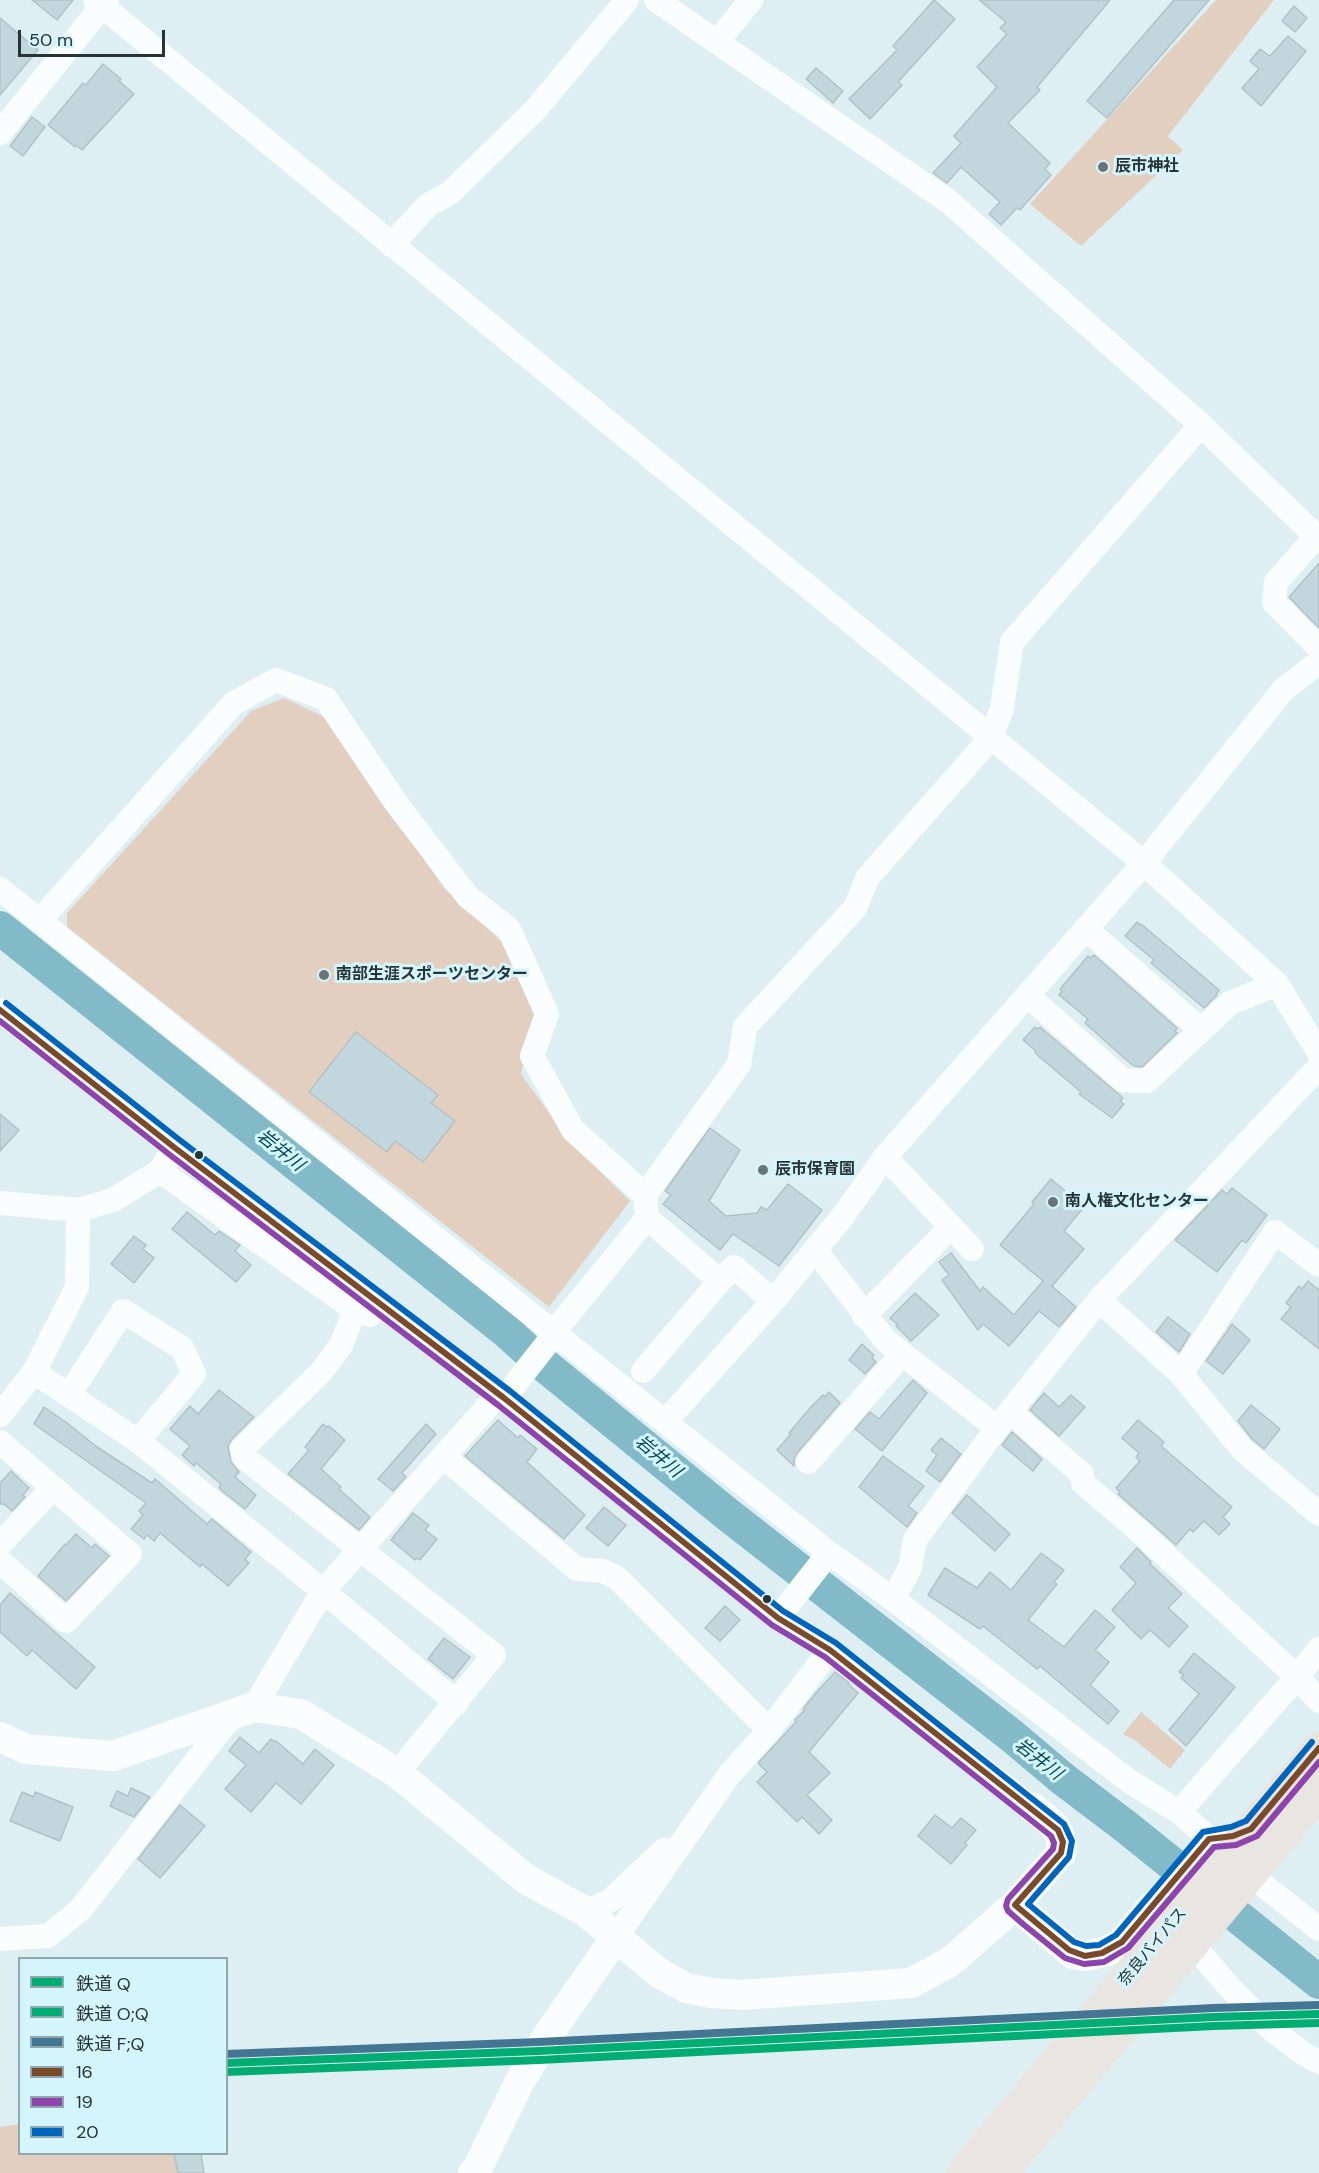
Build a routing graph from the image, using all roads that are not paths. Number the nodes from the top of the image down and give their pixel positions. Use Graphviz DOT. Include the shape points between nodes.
graph roads {
  1 [pos="627,0"];
  2 [pos="656,0"];
  3 [pos="751,0"];
  4 [pos="101,2"];
  5 [pos="717,42"];
  6 [pos="0,133"];
  7 [pos="391,245"];
  8 [pos="1201,425"];
  9 [pos="1318,538"];
  10 [pos="1318,654"];
  11 [pos="991,738"];
  12 [pos="1144,862"];
  13 [pos="0,889"];
  14 [pos="40,920"];
  15 [pos="1086,929"];
  16 [pos="1277,984"];
  17 [pos="1028,996"];
  18 [pos="0,1010"];
  19 [pos="1201,1030"];
  20 [pos="1319,1053"];
  21 [pos="1319,1067"];
  22 [pos="174,1148"];
  23 [pos="885,1157"];
  24 [pos="160,1171"];
  25 [pos="0,1203"];
  26 [pos="646,1207"];
  27 [pos="78,1210"];
  28 [pos="943,1235"];
  29 [pos="972,1249"];
  30 [pos="815,1250"];
  31 [pos="1319,1265"];
  32 [pos="720,1281"];
  33 [pos="1099,1300"];
  34 [pos="773,1301"];
  35 [pos="355,1310"];
  36 [pos="864,1316"];
  37 [pos="412,1328"];
  38 [pos="551,1337"];
  39 [pos="902,1354"];
  40 [pos="643,1371"];
  41 [pos="34,1372"];
  42 [pos="1181,1374"];
  43 [pos="504,1394"];
  44 [pos="69,1395"];
  45 [pos="0,1415"];
  46 [pos="1003,1420"];
  47 [pos="666,1421"];
  48 [pos="138,1441"];
  49 [pos="0,1442"];
  50 [pos="444,1457"];
  51 [pos="808,1462"];
  52 [pos="53,1488"];
  53 [pos="1319,1514"];
  54 [pos="4,1531"];
  55 [pos="360,1549"];
  56 [pos="827,1557"];
  57 [pos="0,1561"];
  58 [pos="323,1591"];
  59 [pos="893,1599"];
  60 [pos="782,1613"];
  61 [pos="1319,1648"];
  62 [pos="830,1650"];
  63 [pos="1297,1677"];
  64 [pos="1319,1701"];
  65 [pos="457,1702"];
  66 [pos="243,1711"];
  67 [pos="770,1730"];
  68 [pos="0,1737"];
  69 [pos="1319,1748"];
  70 [pos="397,1773"];
  71 [pos="1319,1792"];
  72 [pos="1033,1808"];
  73 [pos="1179,1812"];
  74 [pos="697,1819"];
  75 [pos="1206,1843"];
  76 [pos="1157,1901"];
  77 [pos="1016,1905"];
  78 [pos="586,1912"];
  79 [pos="1319,1929"];
  80 [pos="616,1938"];
  81 [pos="0,1940"];
  82 [pos="1319,2062"];
  83 [pos="473,2173"];
  84 [pos="963,2173"];
  85 [pos="1001,2173"];
  1 -- 7 [label="street" via="535,110 450,193 428,205"];
  2 -- 5 [label="street"];
  3 -- 5 [label="street"];
  4 -- 6 [label="street"];
  4 -- 7 [label="street"];
  5 -- 8 [label="street" via="948,201"];
  7 -- 11 [label="street"];
  8 -- 9 [label="street"];
  8 -- 11 [label="street" via="1012,642 1002,708"];
  9 -- 10 [label="street" via="1276,582 1274,602"];
  10 -- 12 [label="street" via="1284,689"];
  11 -- 12 [label="street"];
  11 -- 26 [label="street" via="867,877 855,908 745,1027 738,1064"];
  12 -- 15 [label="street"];
  12 -- 16 [label="street"];
  13 -- 14 [label="street"];
  14 -- 26 [label="street" via="234,703 276,680 326,699 396,803 468,897 509,929 547,1014 532,1056 573,1130"];
  14 -- 38 [label="street"];
  15 -- 17 [label="street"];
  15 -- 19 [label="street"];
  16 -- 19 [label="street" via="1230,1003"];
  16 -- 20 [label="street"];
  17 -- 19 [label="street" via="1123,1080 1147,1081"];
  17 -- 23 [label="street"];
  18 -- 22 [label="street"];
  21 -- 33 [label="street"];
  22 -- 24 [label="street"];
  22 -- 37 [label="street"];
  23 -- 29 [label="street"];
  23 -- 30 [label="street"];
  24 -- 27 [label="street" via="113,1200"];
  24 -- 35 [label="street"];
  25 -- 27 [label="street"];
  26 -- 32 [label="street"];
  26 -- 38 [label="street"];
  27 -- 41 [label="street" via="77,1287"];
  28 -- 36 [label="street"];
  30 -- 34 [label="street"];
  30 -- 36 [label="street"];
  31 -- 42 [label="street" via="1275,1232"];
  32 -- 34 [label="street" via="734,1266"];
  32 -- 40 [label="street"];
  33 -- 42 [label="street"];
  33 -- 46 [label="street"];
  34 -- 47 [label="street"];
  35 -- 37 [label="street"];
  35 -- 55 [label="street" via="341,1344 321,1372 242,1449 245,1458"];
  36 -- 39 [label="street"];
  37 -- 43 [label="street"];
  38 -- 43 [label="street"];
  38 -- 47 [label="street"];
  39 -- 46 [label="street"];
  39 -- 51 [label="street"];
  41 -- 44 [label="street"];
  41 -- 45 [label="street"];
  42 -- 53 [label="street" via="1242,1449"];
  43 -- 50 [label="street"];
  43 -- 60 [label="street"];
  44 -- 48 [label="street"];
  44 -- 48 [label="street" via="123,1311 182,1348 194,1374"];
  46 -- 59 [label="street" via="915,1540 910,1568"];
  46 -- 63 [label="street" via="1082,1474 1083,1483"];
  47 -- 56 [label="street"];
  48 -- 58 [label="street"];
  49 -- 52 [label="street"];
  50 -- 55 [label="street"];
  50 -- 67 [label="street" via="577,1569 603,1571 617,1578"];
  52 -- 54 [label="street"];
  52 -- 57 [label="street" via="130,1554 66,1621"];
  55 -- 58 [label="street"];
  55 -- 65 [label="street" via="494,1655"];
  56 -- 59 [label="street"];
  56 -- 60 [label="street"];
  58 -- 65 [label="street"];
  58 -- 66 [label="street"];
  59 -- 73 [label="street" via="1129,1781"];
  60 -- 62 [label="street"];
  61 -- 63 [label="street"];
  62 -- 67 [label="street"];
  62 -- 72 [label="street"];
  63 -- 64 [label="street"];
  63 -- 73 [label="street"];
  65 -- 70 [label="street"];
  66 -- 68 [label="street" via="113,1756 26,1749"];
  66 -- 70 [label="street" via="301,1714"];
  66 -- 81 [label="street" via="80,1910 48,1936"];
  67 -- 74 [label="street"];
  69 -- 75 [label="street" via="1251,1828"];
  69 -- 84 [label="highway, 奈良バイパス"];
  70 -- 78 [label="street" via="526,1879"];
  71 -- 85 [label="highway, 奈良バイパス"];
  72 -- 77 [label="street" via="1058,1830 1063,1842 1061,1853"];
  73 -- 75 [label="street"];
  74 -- 78 [label="street" via="611,1900"];
  74 -- 80 [label="street"];
  75 -- 76 [label="street"];
  75 -- 79 [label="street"];
  76 -- 77 [label="street" via="1122,1942 1108,1951 1085,1956 1073,1954"];
  76 -- 82 [label="street" via="1231,1989 1271,2029"];
  77 -- 80 [label="street" via="950,1962 921,1978 911,1983 862,1988 741,1995 686,1988 658,1973"];
  78 -- 80 [label="street"];
  80 -- 83 [label="street" via="529,2067"];
}
